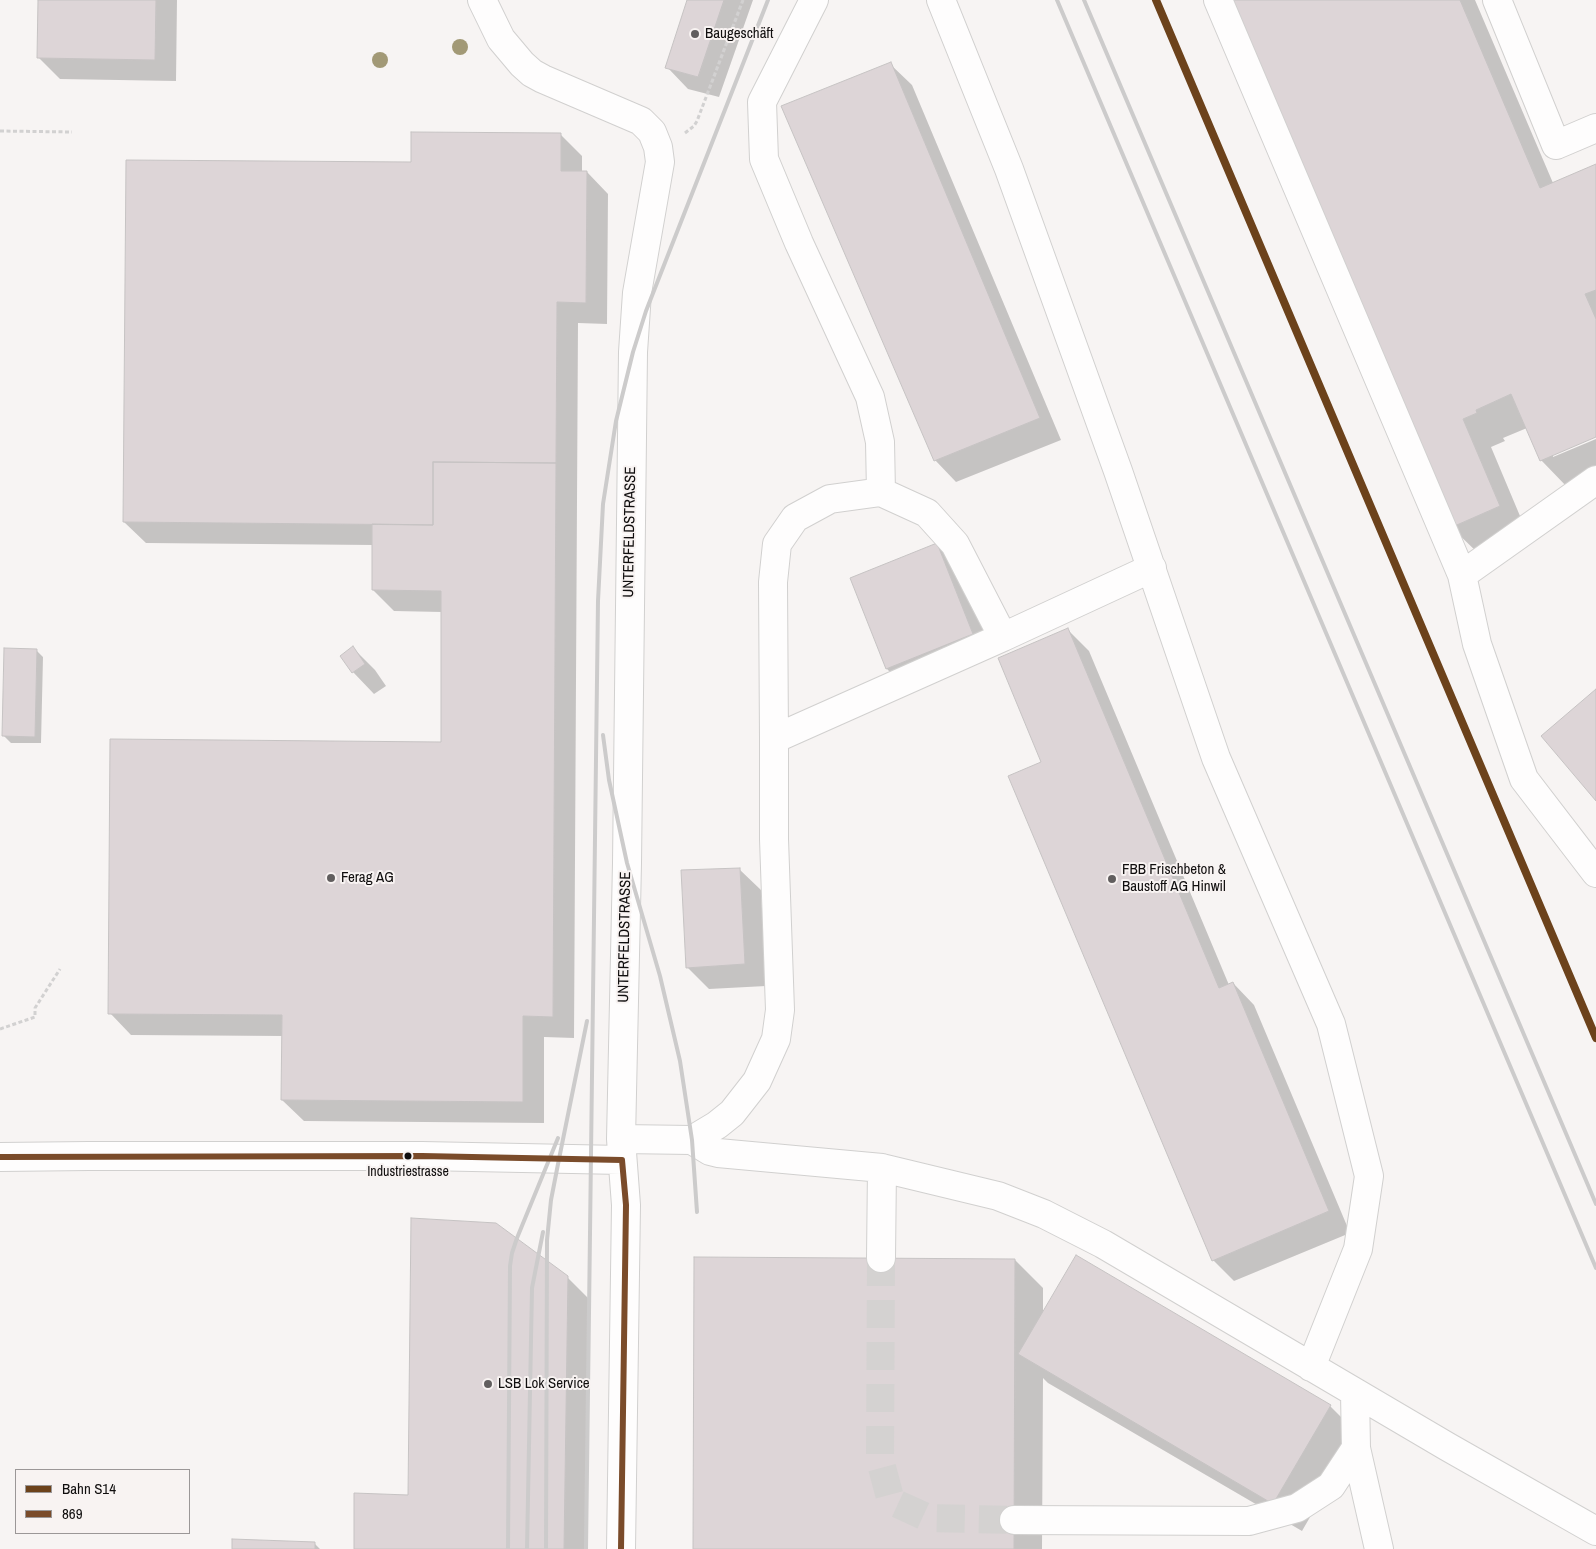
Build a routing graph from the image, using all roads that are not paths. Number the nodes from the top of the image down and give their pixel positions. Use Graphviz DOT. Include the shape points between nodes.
graph roads {
  1 [pos="482,0"];
  2 [pos="814,0"];
  3 [pos="941,0"];
  4 [pos="1218,0"];
  5 [pos="1497,0"];
  6 [pos="1596,128"];
  7 [pos="1596,480"];
  8 [pos="881,492"];
  9 [pos="1152,568"];
  10 [pos="1462,576"];
  11 [pos="1003,637"];
  12 [pos="774,740"];
  13 [pos="1596,873"];
  14 [pos="692,1140"];
  15 [pos="622,1150"];
  16 [pos="0,1158"];
  17 [pos="882,1168"];
  18 [pos="881,1258"];
  19 [pos="1311,1367"];
  20 [pos="1355,1393"];
  21 [pos="1356,1448"];
  22 [pos="1014,1520"];
  23 [pos="1596,1532"];
  24 [pos="621,1549"];
  25 [pos="1379,1549"];
  1 -- 15 [label="street, UNTERFELDSTRASSE" via="501,39 532,74 641,121 652,132 658,147 659,167 639,278 632,352"];
  2 -- 8 [label="street" via="762,102 764,160 870,397 880,442"];
  3 -- 9 [label="street" via="1009,169"];
  4 -- 10 [label="street"];
  5 -- 6 [label="street" via="1556,145"];
  7 -- 10 [label="street"];
  8 -- 11 [label="street" via="927,512 955,544"];
  8 -- 12 [label="street" via="830,499 795,518 777,544 773,582"];
  9 -- 11 [label="street"];
  9 -- 19 [label="street" via="1216,758 1331,1024 1369,1176 1358,1249"];
  10 -- 13 [label="street" via="1477,644 1524,779"];
  11 -- 12 [label="street"];
  12 -- 14 [label="street" via="780,1010 776,1040 757,1081 744,1099 718,1125"];
  14 -- 15 [label="street"];
  14 -- 17 [label="street" via="718,1153"];
  15 -- 16 [label="street" via="422,1156"];
  15 -- 24 [label="street, UNTERFELDSTRASSE" via="626,1205"];
  17 -- 18 [label="street"];
  17 -- 19 [label="street" via="998,1196 1044,1214 1103,1244"];
  19 -- 20 [label="street"];
  20 -- 21 [label="street"];
  20 -- 23 [label="street"];
  21 -- 22 [label="street" via="1331,1486 1297,1508 1249,1521"];
  21 -- 25 [label="street"];
}
